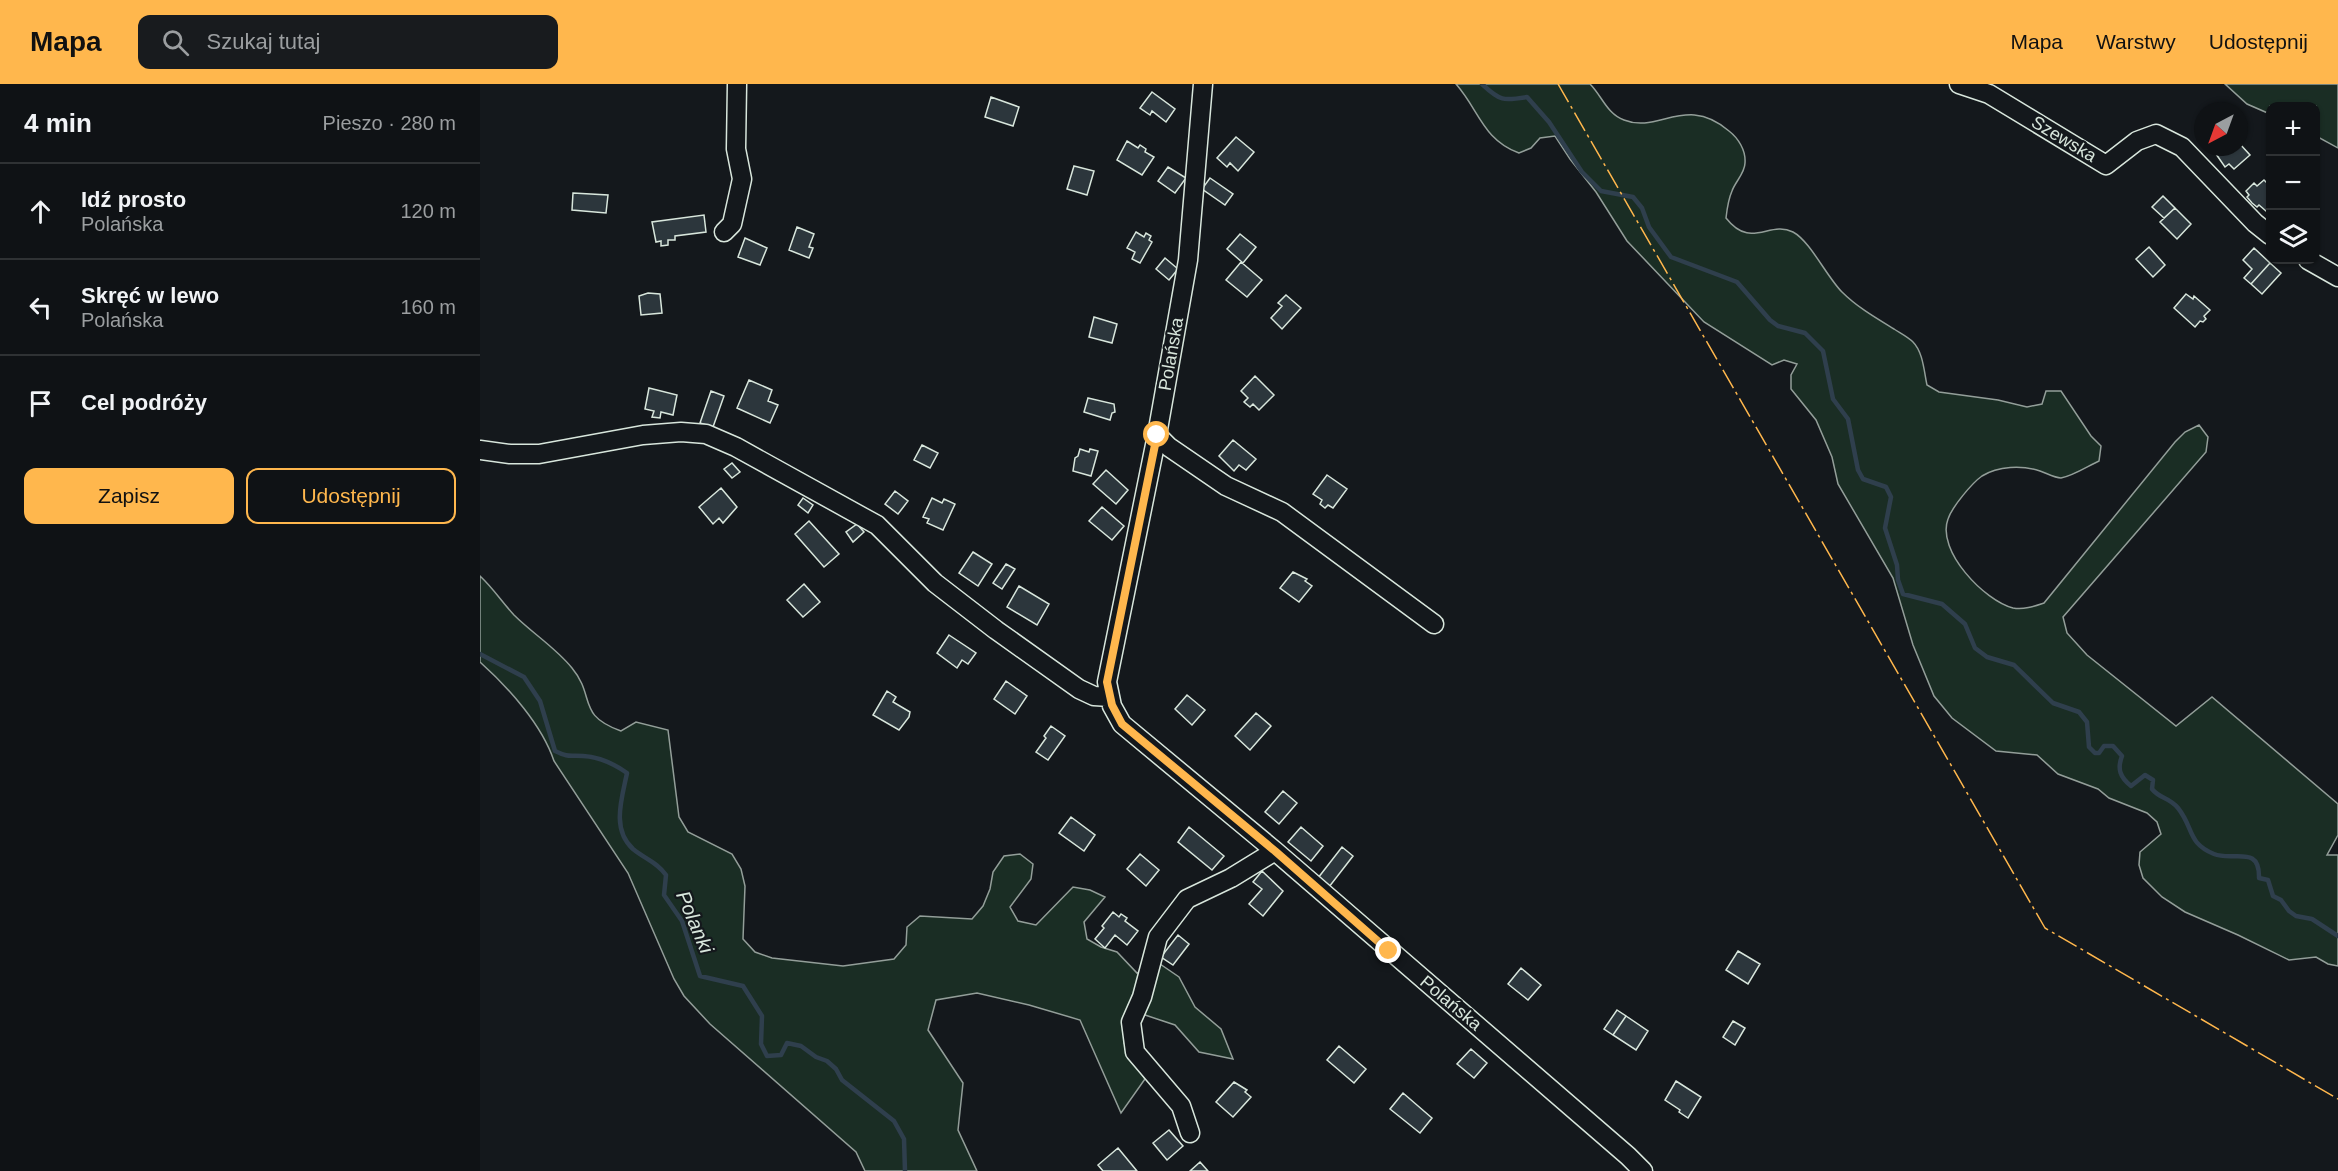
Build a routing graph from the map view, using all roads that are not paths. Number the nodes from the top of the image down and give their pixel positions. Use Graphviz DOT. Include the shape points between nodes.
graph roads {
  1 [pos="736,84"];
  2 [pos="1203,84"];
  3 [pos="1959,84"];
  4 [pos="2266,231"];
  5 [pos="724,232"];
  6 [pos="2315,264"];
  7 [pos="2338,277"];
  8 [pos="1157,435"];
  9 [pos="480,450"];
  10 [pos="1434,624"];
  11 [pos="1110,697"];
  12 [pos="1275,851"];
  13 [pos="1190,1133"];
  14 [pos="1642,1171"];
  1 -- 5 [label="street" via="736,149 742,179 732,224"];
  2 -- 8 [label="street, Polańska" via="1188,260"];
  3 -- 4 [label="street, Szewska" via="1989,94 2106,165 2137,141 2156,134 2182,147"];
  6 -- 7 [label="street"];
  8 -- 10 [label="street" via="1226,486 1282,512"];
  8 -- 11 [label="street, Polańska" via="1107,682"];
  9 -- 11 [label="street" via="539,454 643,435 706,434 877,525 935,583 996,630 1079,689 1094,696"];
  11 -- 12 [label="street, Polańska" via="1122,724"];
  12 -- 13 [label="street" via="1187,899 1158,937 1131,1022 1135,1052 1181,1106"];
  12 -- 14 [label="street, Polańska"];
}
